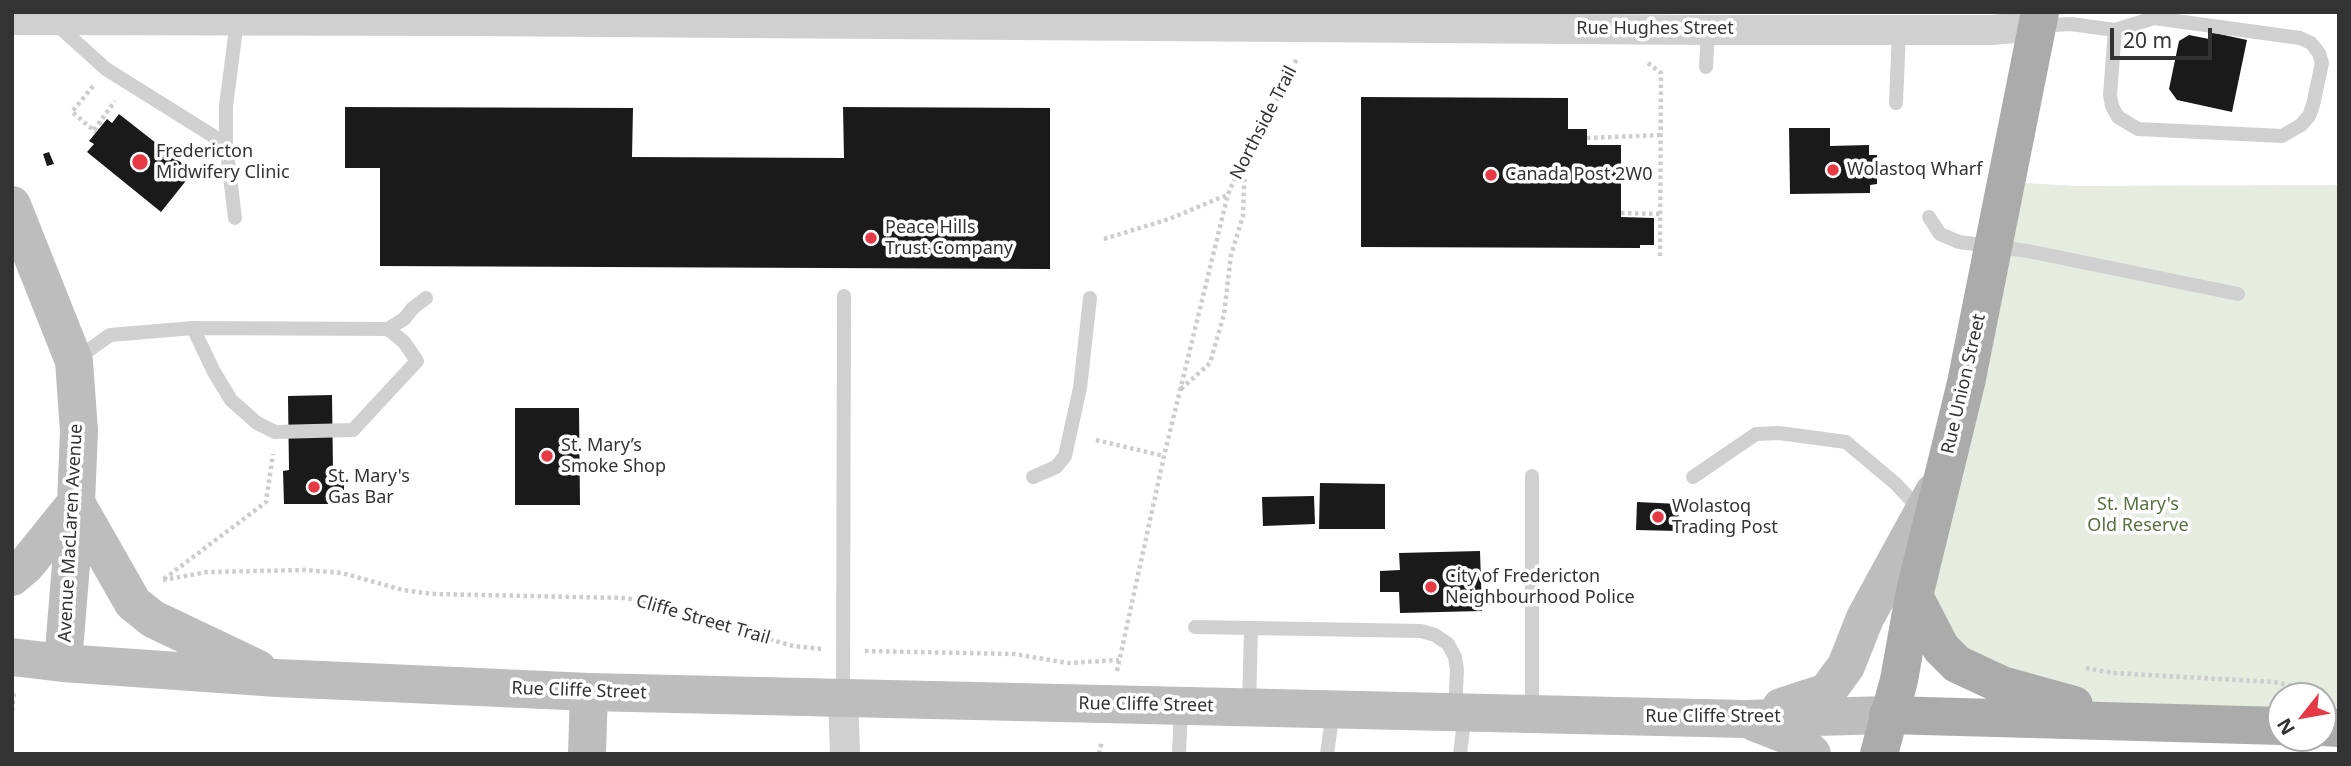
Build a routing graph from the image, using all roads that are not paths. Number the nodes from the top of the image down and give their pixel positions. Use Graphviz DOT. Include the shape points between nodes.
graph roads {
  1 [pos="464,17"];
  2 [pos="2039,19"];
  3 [pos="12,20"];
  4 [pos="52,20"];
  5 [pos="1543,20"];
  6 [pos="237,21"];
  7 [pos="1807,21"];
  8 [pos="1707,30"];
  9 [pos="1899,30"];
  10 [pos="2115,30"];
  11 [pos="1706,67"];
  12 [pos="1896,103"];
  13 [pos="226,144"];
  14 [pos="12,205"];
  15 [pos="1929,217"];
  16 [pos="235,218"];
  17 [pos="1994,247"];
  18 [pos="2238,294"];
  19 [pos="845,296"];
  20 [pos="426,298"];
  21 [pos="1090,298"];
  22 [pos="193,328"];
  23 [pos="388,329"];
  24 [pos="74,361"];
  25 [pos="1532,476"];
  26 [pos="1033,477"];
  27 [pos="1693,477"];
  28 [pos="1942,479"];
  29 [pos="76,503"];
  30 [pos="1922,513"];
  31 [pos="12,577"];
  32 [pos="1914,596"];
  33 [pos="1195,627"];
  34 [pos="1251,628"];
  35 [pos="12,657"];
  36 [pos="63,663"];
  37 [pos="277,678"];
  38 [pos="589,692"];
  39 [pos="843,697"];
  40 [pos="1181,706"];
  41 [pos="1249,707"];
  42 [pos="1333,709"];
  43 [pos="1460,712"];
  44 [pos="1532,714"];
  45 [pos="1888,715"];
  46 [pos="1745,719"];
  47 [pos="2140,723"];
  48 [pos="2267,726"];
  49 [pos="587,754"];
  50 [pos="845,754"];
  51 [pos="1179,754"];
  52 [pos="1327,754"];
  53 [pos="1460,754"];
  54 [pos="1812,754"];
  55 [pos="1879,754"];
  1 -- 5 [label="street, Rue Hughes Street"];
  1 -- 6 [label="street, Rue Hughes Street"];
  2 -- 9 [label="street, Rue Hughes Street" via="1992,30"];
  2 -- 10 [label="lane"];
  2 -- 17 [label="main road, Rue Union Street"];
  3 -- 4 [label="street, Rue Hughes Street"];
  4 -- 6 [label="street, Rue Hughes Street"];
  4 -- 13 [label="lane" via="106,69"];
  5 -- 8 [label="street, Rue Hughes Street" via="1607,29"];
  6 -- 13 [label="lane"];
  7 -- 8 [label="street, Rue Hughes Street"];
  7 -- 9 [label="street, Rue Hughes Street"];
  8 -- 11 [label="lane"];
  9 -- 12 [label="lane"];
  10 -- 10 [label="lane" via="2110,95 2118,117 2128,125 2282,136 2309,116 2322,63 2311,43 2300,38 2154,18"];
  13 -- 16 [label="lane"];
  14 -- 24 [label="main road, Avenue MacLaren Avenue"];
  15 -- 17 [label="lane" via="1940,234"];
  17 -- 18 [label="lane"];
  17 -- 28 [label="main road, Rue Union Street"];
  19 -- 39 [label="lane"];
  20 -- 23 [label="lane"];
  21 -- 26 [label="lane" via="1080,388 1065,456 1056,467"];
  22 -- 23 [label="lane"];
  22 -- 23 [label="lane" via="231,400 275,432 352,430 418,361"];
  22 -- 24 [label="lane" via="110,335"];
  24 -- 29 [label="main road, Avenue MacLaren Avenue" via="79,431"];
  25 -- 44 [label="lane"];
  27 -- 30 [label="lane" via="1756,434 1846,442"];
  28 -- 30 [label="main road"];
  28 -- 32 [label="main road, Rue Union Street"];
  29 -- 31 [label="main road"];
  29 -- 36 [label="main road, Avenue MacLaren Avenue"];
  29 -- 37 [label="main road" via="133,603 153,619"];
  30 -- 46 [label="main road" via="1865,618 1846,666 1826,692"];
  32 -- 45 [label="main road, Rue Union Street"];
  32 -- 47 [label="main road" via="1941,648 1957,664 2002,685"];
  33 -- 34 [label="lane"];
  34 -- 41 [label="lane"];
  34 -- 43 [label="lane" via="1422,631 1435,635 1448,643 1455,657"];
  35 -- 36 [label="main road, Rue Cliffe Street"];
  36 -- 37 [label="main road, Rue Cliffe Street"];
  37 -- 38 [label="main road, Rue Cliffe Street"];
  38 -- 39 [label="main road, Rue Cliffe Street"];
  38 -- 49 [label="main road"];
  39 -- 40 [label="main road, Rue Cliffe Street"];
  39 -- 50 [label="street"];
  40 -- 41 [label="main road, Rue Cliffe Street"];
  40 -- 51 [label="lane"];
  41 -- 42 [label="main road, Rue Cliffe Street"];
  42 -- 43 [label="main road, Rue Cliffe Street"];
  42 -- 52 [label="lane"];
  43 -- 44 [label="main road, Rue Cliffe Street"];
  43 -- 53 [label="lane"];
  44 -- 46 [label="main road, Rue Cliffe Street"];
  45 -- 46 [label="main road, Rue Cliffe Street"];
  45 -- 47 [label="main road, Rue Cliffe Street"];
  45 -- 55 [label="main road, Rue Union Street"];
  46 -- 54 [label="main road" via="1797,739"];
  47 -- 48 [label="main road, Rue Cliffe Street"];
}
